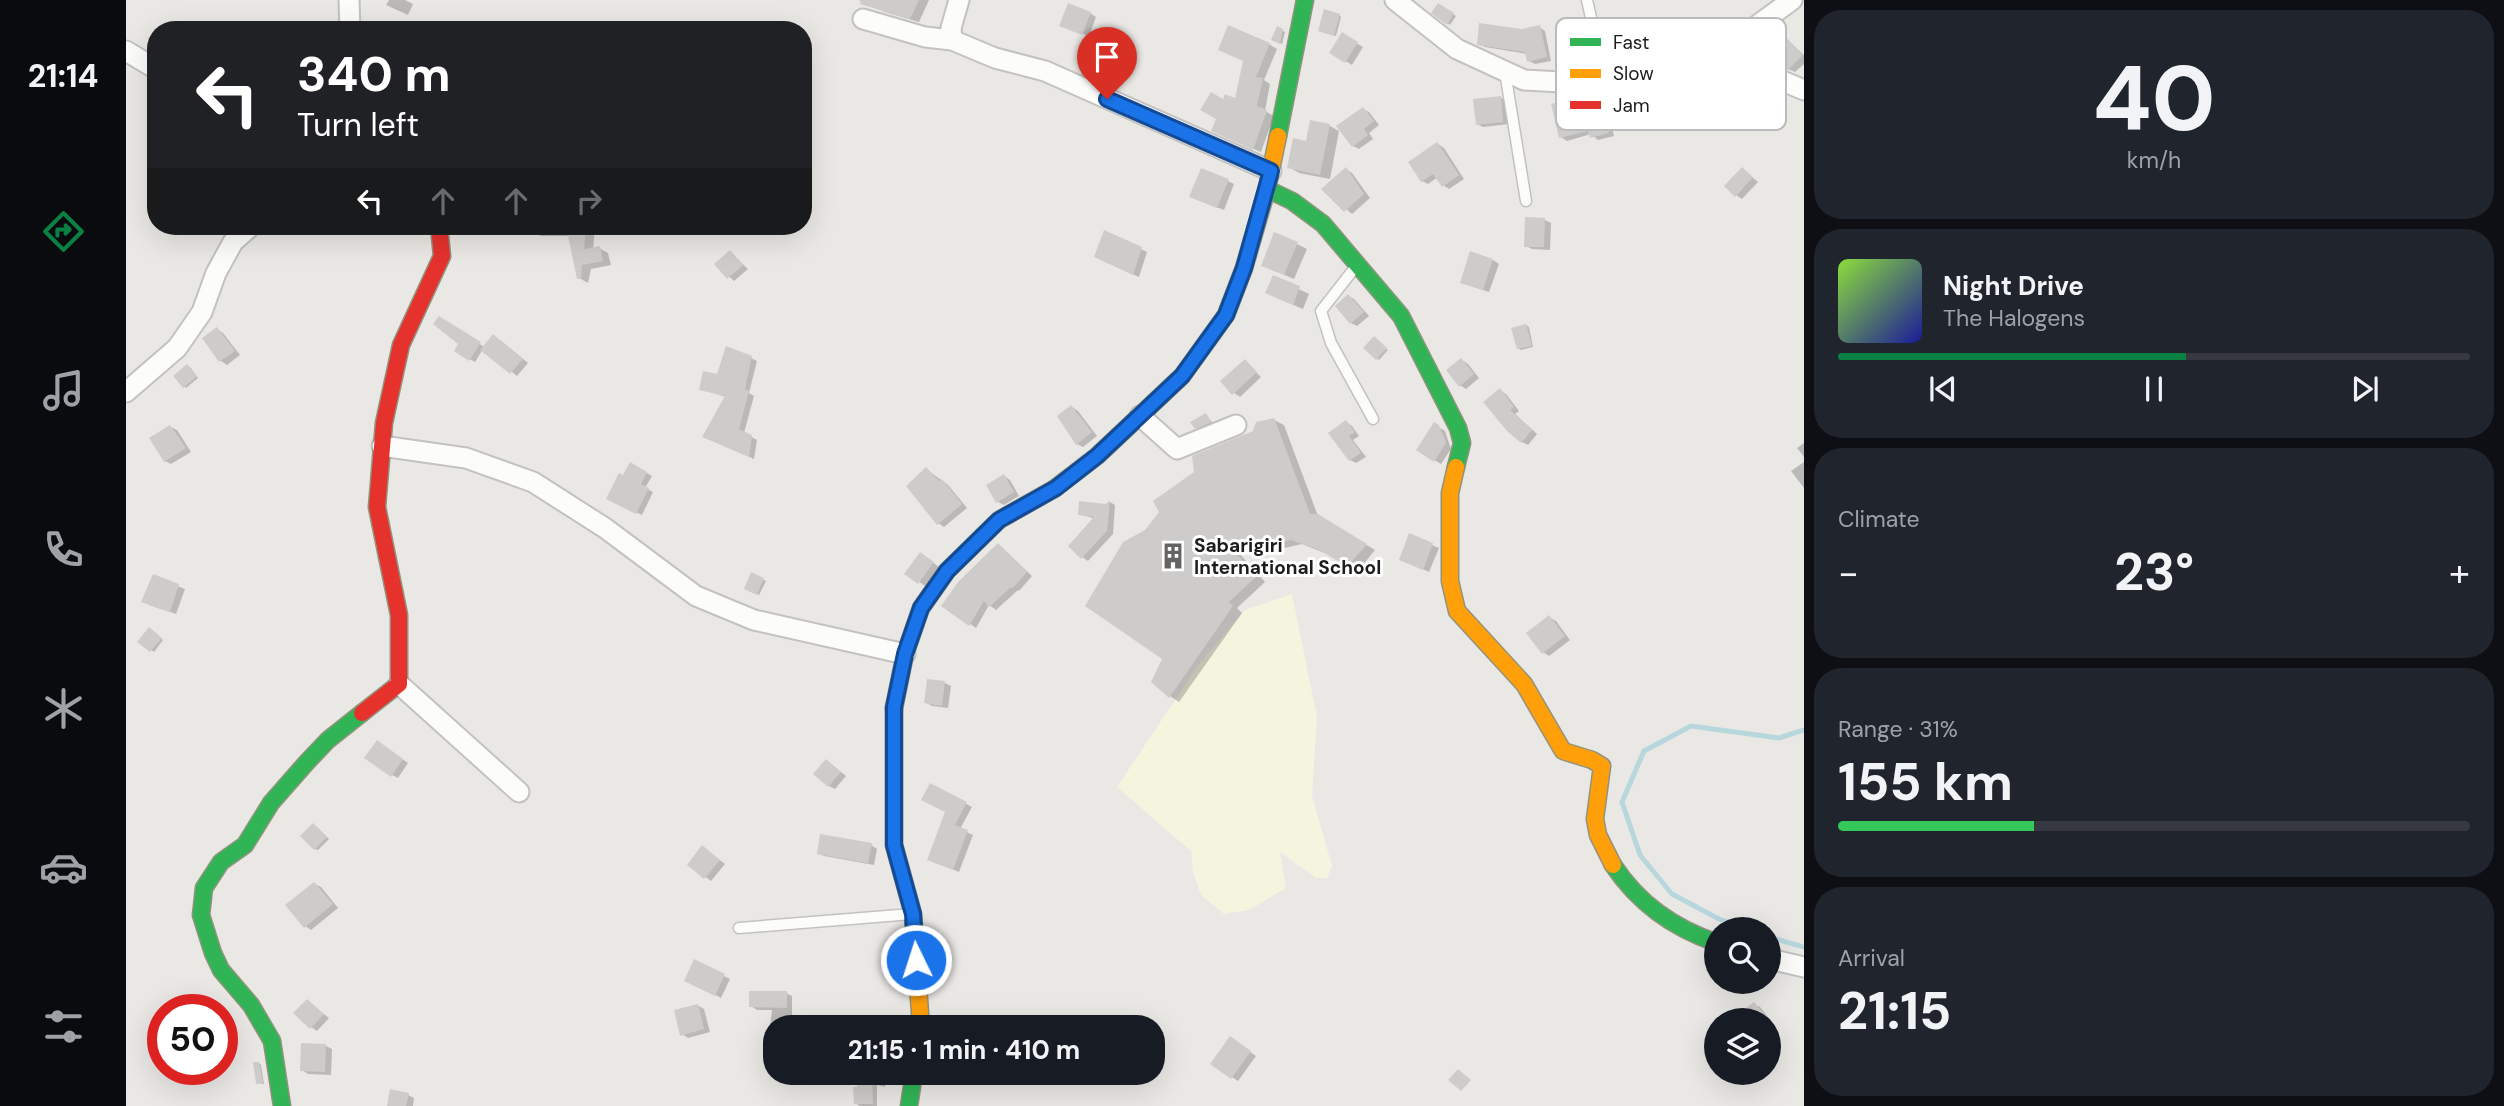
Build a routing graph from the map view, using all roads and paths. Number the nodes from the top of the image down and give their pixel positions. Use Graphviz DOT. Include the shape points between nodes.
graph roads {
  1 [pos="349,0"];
  2 [pos="959,0"];
  3 [pos="1305,0"];
  4 [pos="1395,0"];
  5 [pos="1587,0"];
  6 [pos="1792,0"];
  7 [pos="1591,18"];
  8 [pos="1767,18"];
  9 [pos="863,19"];
  10 [pos="350,21"];
  11 [pos="952,40"];
  12 [pos="126,51"];
  13 [pos="147,64"];
  14 [pos="1505,71"];
  15 [pos="1556,82"];
  16 [pos="1786,82"];
  17 [pos="1804,90"];
  18 [pos="1269,180"];
  19 [pos="1526,201"];
  20 [pos="241,235"];
  21 [pos="440,235"];
  22 [pos="1357,264"];
  23 [pos="126,392"];
  24 [pos="1140,416"];
  25 [pos="1373,419"];
  26 [pos="1236,425"];
  27 [pos="382,446"];
  28 [pos="905,654"];
  29 [pos="399,684"];
  30 [pos="519,792"];
  31 [pos="913,914"];
  32 [pos="739,928"];
  33 [pos="1704,938"];
  34 [pos="1781,962"];
  35 [pos="1804,968"];
  36 [pos="920,1015"];
  37 [pos="912,1085"];
  38 [pos="282,1106"];
  39 [pos="909,1106"];
  1 -- 10 [label="street"];
  2 -- 11 [label="street"];
  3 -- 18 [label="street"];
  4 -- 14 [label="street" via="1457,49"];
  5 -- 7 [label="lane"];
  6 -- 8 [label="street"];
  9 -- 11 [label="street"];
  11 -- 18 [label="street" via="1054,75 1184,134"];
  12 -- 13 [label="street"];
  14 -- 15 [label="street" via="1524,80"];
  14 -- 19 [label="lane"];
  16 -- 17 [label="street"];
  18 -- 22 [label="street" via="1323,225"];
  18 -- 24 [label="street" via="1226,315 1182,376"];
  20 -- 23 [label="street" via="216,273 202,312 177,348"];
  21 -- 27 [label="street" via="442,256 401,345"];
  22 -- 25 [label="lane" via="1321,311 1331,343"];
  22 -- 33 [label="street" via="1401,316 1458,428 1462,443 1450,493 1450,581 1458,611 1524,684 1563,751 1602,766 1594,817 1599,842 1635,895 1680,929"];
  24 -- 26 [label="street" via="1177,449"];
  24 -- 28 [label="street" via="1056,488 999,520 947,571 921,608"];
  27 -- 28 [label="street" via="466,458 533,482 605,528 696,596 754,620"];
  27 -- 29 [label="street" via="377,507 399,615"];
  28 -- 31 [label="street" via="894,707 894,845"];
  29 -- 30 [label="street"];
  29 -- 38 [label="street" via="328,740 271,803 245,845 221,862 204,888 201,915 213,953 272,1041"];
  31 -- 32 [label="lane"];
  31 -- 36 [label="street"];
  34 -- 35 [label="street"];
  37 -- 39 [label="street"];
}
